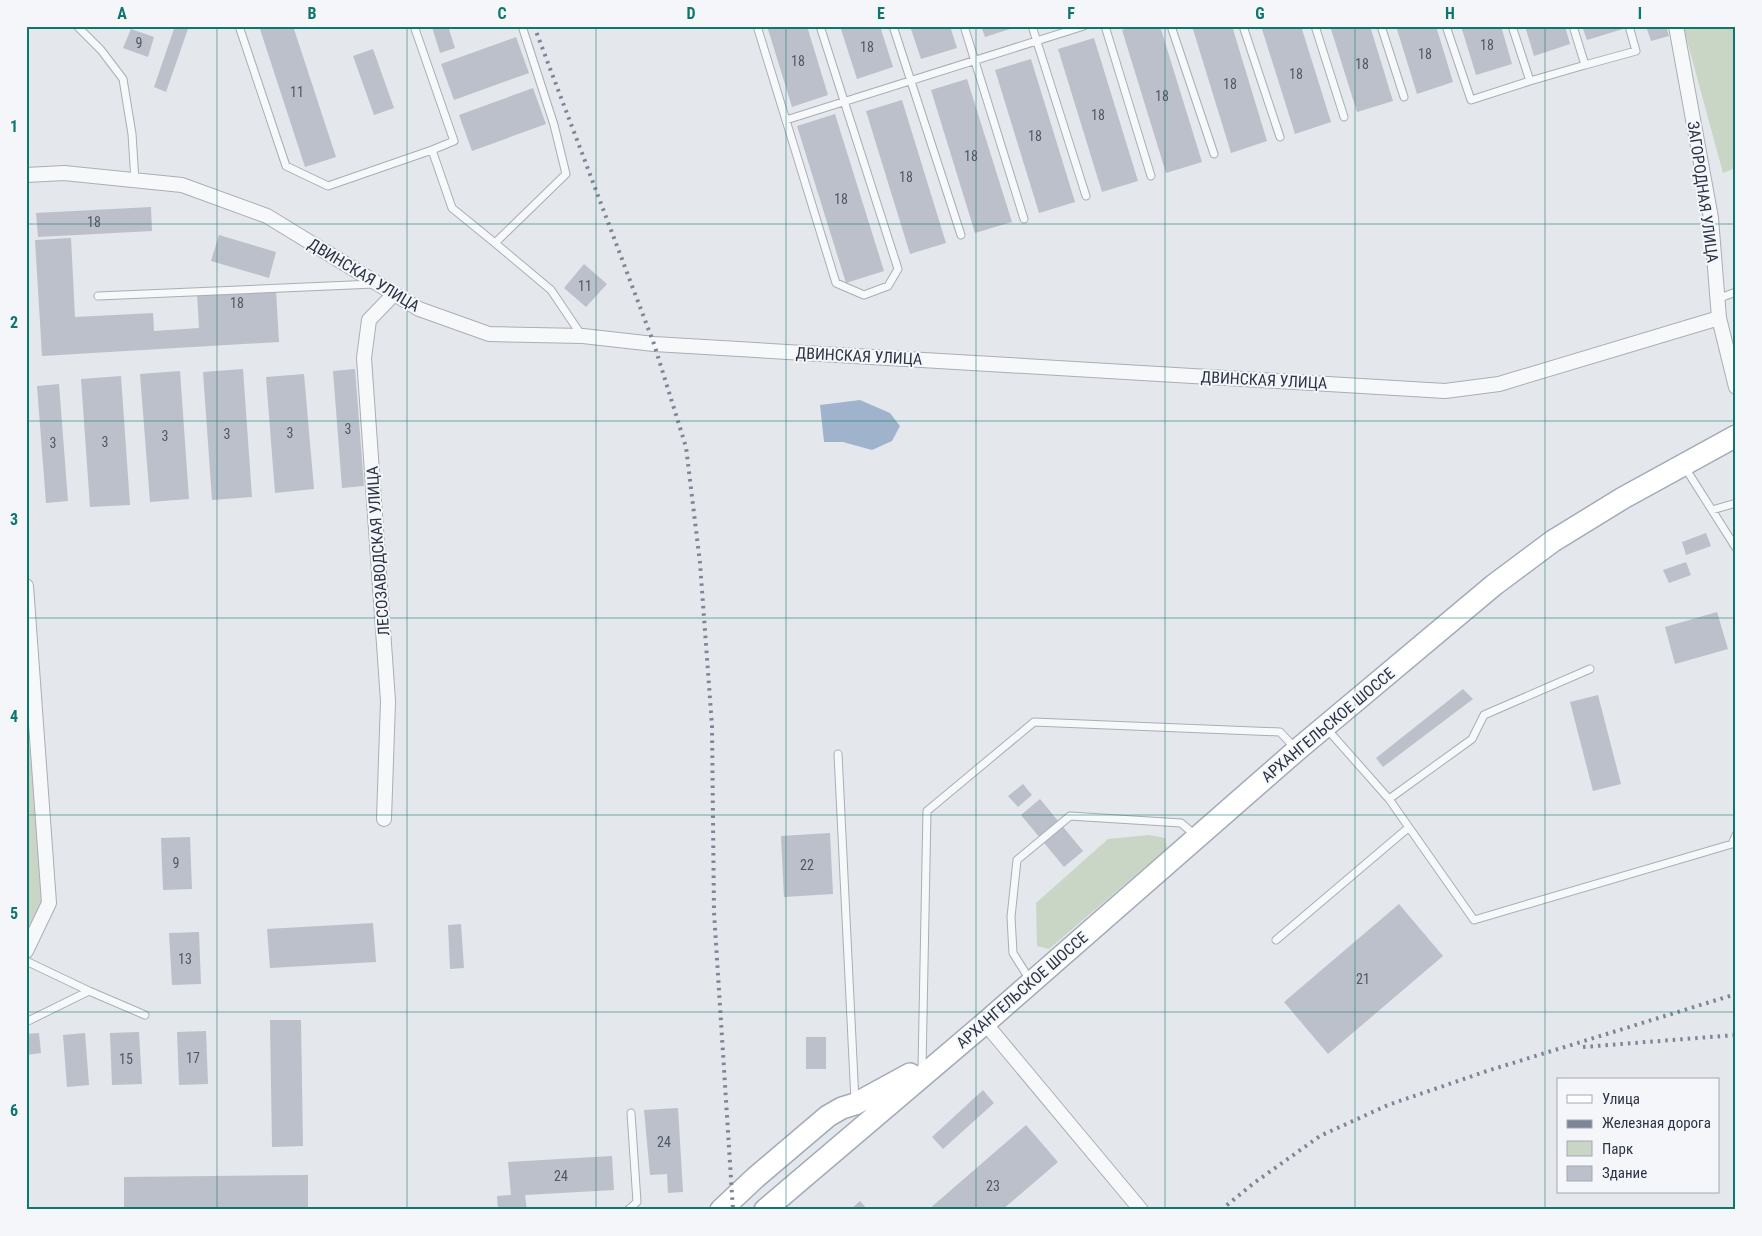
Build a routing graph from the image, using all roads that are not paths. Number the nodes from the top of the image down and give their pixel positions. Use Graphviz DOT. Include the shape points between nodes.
graph roads {
  1 [pos="77,26"];
  2 [pos="239,26"];
  3 [pos="414,26"];
  4 [pos="522,26"];
  5 [pos="757,26"];
  6 [pos="820,26"];
  7 [pos="893,26"];
  8 [pos="964,26"];
  9 [pos="1032,26"];
  10 [pos="1084,26"];
  11 [pos="1105,26"];
  12 [pos="1172,26"];
  13 [pos="1243,26"];
  14 [pos="1315,26"];
  15 [pos="1381,26"];
  16 [pos="1446,26"];
  17 [pos="1512,26"];
  18 [pos="1573,26"];
  19 [pos="1629,26"];
  20 [pos="1676,26"];
  21 [pos="1036,41"];
  22 [pos="974,60"];
  23 [pos="1585,65"];
  24 [pos="909,80"];
  25 [pos="1530,81"];
  26 [pos="1404,97"];
  27 [pos="844,101"];
  28 [pos="1344,116"];
  29 [pos="786,120"];
  30 [pos="1280,136"];
  31 [pos="432,150"];
  32 [pos="1214,154"];
  33 [pos="26,175"];
  34 [pos="1151,176"];
  35 [pos="136,181"];
  36 [pos="1086,196"];
  37 [pos="1024,219"];
  38 [pos="960,235"];
  39 [pos="495,243"];
  40 [pos="376,284"];
  41 [pos="1736,292"];
  42 [pos="394,294"];
  43 [pos="98,296"];
  44 [pos="1717,299"];
  45 [pos="1719,318"];
  46 [pos="583,336"];
  47 [pos="1736,387"];
  48 [pos="1736,436"];
  49 [pos="1682,464"];
  50 [pos="1736,503"];
  51 [pos="1712,510"];
  52 [pos="1736,548"];
  53 [pos="26,586"];
  54 [pos="1590,669"];
  55 [pos="31,709"];
  56 [pos="1325,727"];
  57 [pos="1297,750"];
  58 [pos="838,754"];
  59 [pos="1389,799"];
  60 [pos="384,819"];
  61 [pos="1408,828"];
  62 [pos="1736,835"];
  63 [pos="1197,837"];
  64 [pos="1276,940"];
  65 [pos="26,951"];
  66 [pos="26,961"];
  67 [pos="1032,982"];
  68 [pos="89,991"];
  69 [pos="145,1015"];
  70 [pos="26,1022"];
  71 [pos="985,1023"];
  72 [pos="948,1054"];
  73 [pos="922,1068"];
  74 [pos="848,1106"];
  75 [pos="631,1113"];
  76 [pos="858,1130"];
  77 [pos="755,1178"];
  78 [pos="770,1205"];
  79 [pos="628,1210"];
  80 [pos="721,1210"];
  81 [pos="1141,1210"];
  1 -- 35 [label="lane" via="123,79"];
  2 -- 31 [label="lane" via="286,166 328,186"];
  3 -- 31 [label="lane" via="454,141"];
  4 -- 39 [label="lane" via="566,174"];
  5 -- 29 [label="lane"];
  6 -- 27 [label="lane"];
  7 -- 24 [label="lane"];
  8 -- 22 [label="lane"];
  9 -- 21 [label="lane"];
  10 -- 21 [label="lane"];
  11 -- 34 [label="lane"];
  12 -- 32 [label="lane"];
  13 -- 30 [label="lane"];
  14 -- 28 [label="lane"];
  15 -- 26 [label="lane"];
  16 -- 25 [label="lane" via="1471,100"];
  17 -- 25 [label="lane"];
  18 -- 23 [label="lane"];
  19 -- 23 [label="lane" via="1636,51"];
  20 -- 44 [label="street, ЗАГОРОДНАЯ УЛИЦА" via="1711,218"];
  21 -- 22 [label="lane"];
  21 -- 36 [label="lane"];
  22 -- 24 [label="lane"];
  22 -- 37 [label="lane"];
  23 -- 25 [label="lane"];
  24 -- 27 [label="lane"];
  24 -- 38 [label="lane"];
  27 -- 29 [label="lane"];
  27 -- 29 [label="lane" via="898,268 888,286 864,295 836,283"];
  31 -- 39 [label="lane" via="452,208"];
  33 -- 35 [label="street, ДВИНСКАЯ УЛИЦА" via="64,173"];
  35 -- 40 [label="street, ДВИНСКАЯ УЛИЦА" via="182,186 267,216"];
  39 -- 46 [label="lane" via="551,290"];
  40 -- 42 [label="street, ДВИНСКАЯ УЛИЦА"];
  40 -- 43 [label="lane"];
  41 -- 44 [label="lane"];
  42 -- 46 [label="street, ДВИНСКАЯ УЛИЦА" via="419,309 489,334"];
  42 -- 60 [label="street, ЛЕСОЗАВОДСКАЯ УЛИЦА" via="369,320 364,358 388,701"];
  44 -- 45 [label="street, ЗАГОРОДНАЯ УЛИЦА"];
  45 -- 46 [label="street, ДВИНСКАЯ УЛИЦА" via="1499,384 1445,391 654,344"];
  45 -- 47 [label="street, ЗАГОРОДНАЯ УЛИЦА"];
  48 -- 49 [label="main road, АРХАНГЕЛЬСКОЕ ШОССЕ"];
  49 -- 51 [label="lane"];
  49 -- 56 [label="main road, АРХАНГЕЛЬСКОЕ ШОССЕ" via="1552,541 1494,585"];
  50 -- 51 [label="lane"];
  51 -- 52 [label="lane"];
  53 -- 55 [label="street"];
  54 -- 59 [label="lane" via="1484,715 1472,739"];
  55 -- 65 [label="street" via="49,903"];
  56 -- 57 [label="main road, АРХАНГЕЛЬСКОЕ ШОССЕ"];
  56 -- 59 [label="lane"];
  57 -- 63 [label="main road, АРХАНГЕЛЬСКОЕ ШОССЕ"];
  57 -- 73 [label="lane" via="1280,732 1034,722 927,811"];
  58 -- 74 [label="lane"];
  59 -- 61 [label="lane"];
  61 -- 62 [label="lane" via="1474,920 1732,844"];
  61 -- 64 [label="lane"];
  63 -- 67 [label="main road, АРХАНГЕЛЬСКОЕ ШОССЕ"];
  63 -- 67 [label="lane" via="1181,823 1070,816 1017,860 1012,917 1013,953"];
  66 -- 68 [label="lane"];
  67 -- 71 [label="main road, АРХАНГЕЛЬСКОЕ ШОССЕ"];
  68 -- 69 [label="lane"];
  68 -- 70 [label="lane"];
  71 -- 72 [label="main road, АРХАНГЕЛЬСКОЕ ШОССЕ"];
  71 -- 81 [label="street"];
  72 -- 73 [label="main road, АРХАНГЕЛЬСКОЕ ШОССЕ"];
  72 -- 76 [label="main road, АРХАНГЕЛЬСКОЕ ШОССЕ"];
  73 -- 74 [label="main road, АРХАНГЕЛЬСКОЕ ШОССЕ"];
  74 -- 76 [label="main road"];
  74 -- 77 [label="main road, АРХАНГЕЛЬСКОЕ ШОССЕ" via="828,1116"];
  75 -- 79 [label="lane" via="637,1202"];
  76 -- 78 [label="main road, АРХАНГЕЛЬСКОЕ ШОССЕ"];
  77 -- 78 [label="main road"];
  77 -- 80 [label="main road, АРХАНГЕЛЬСКОЕ ШОССЕ"];
}
